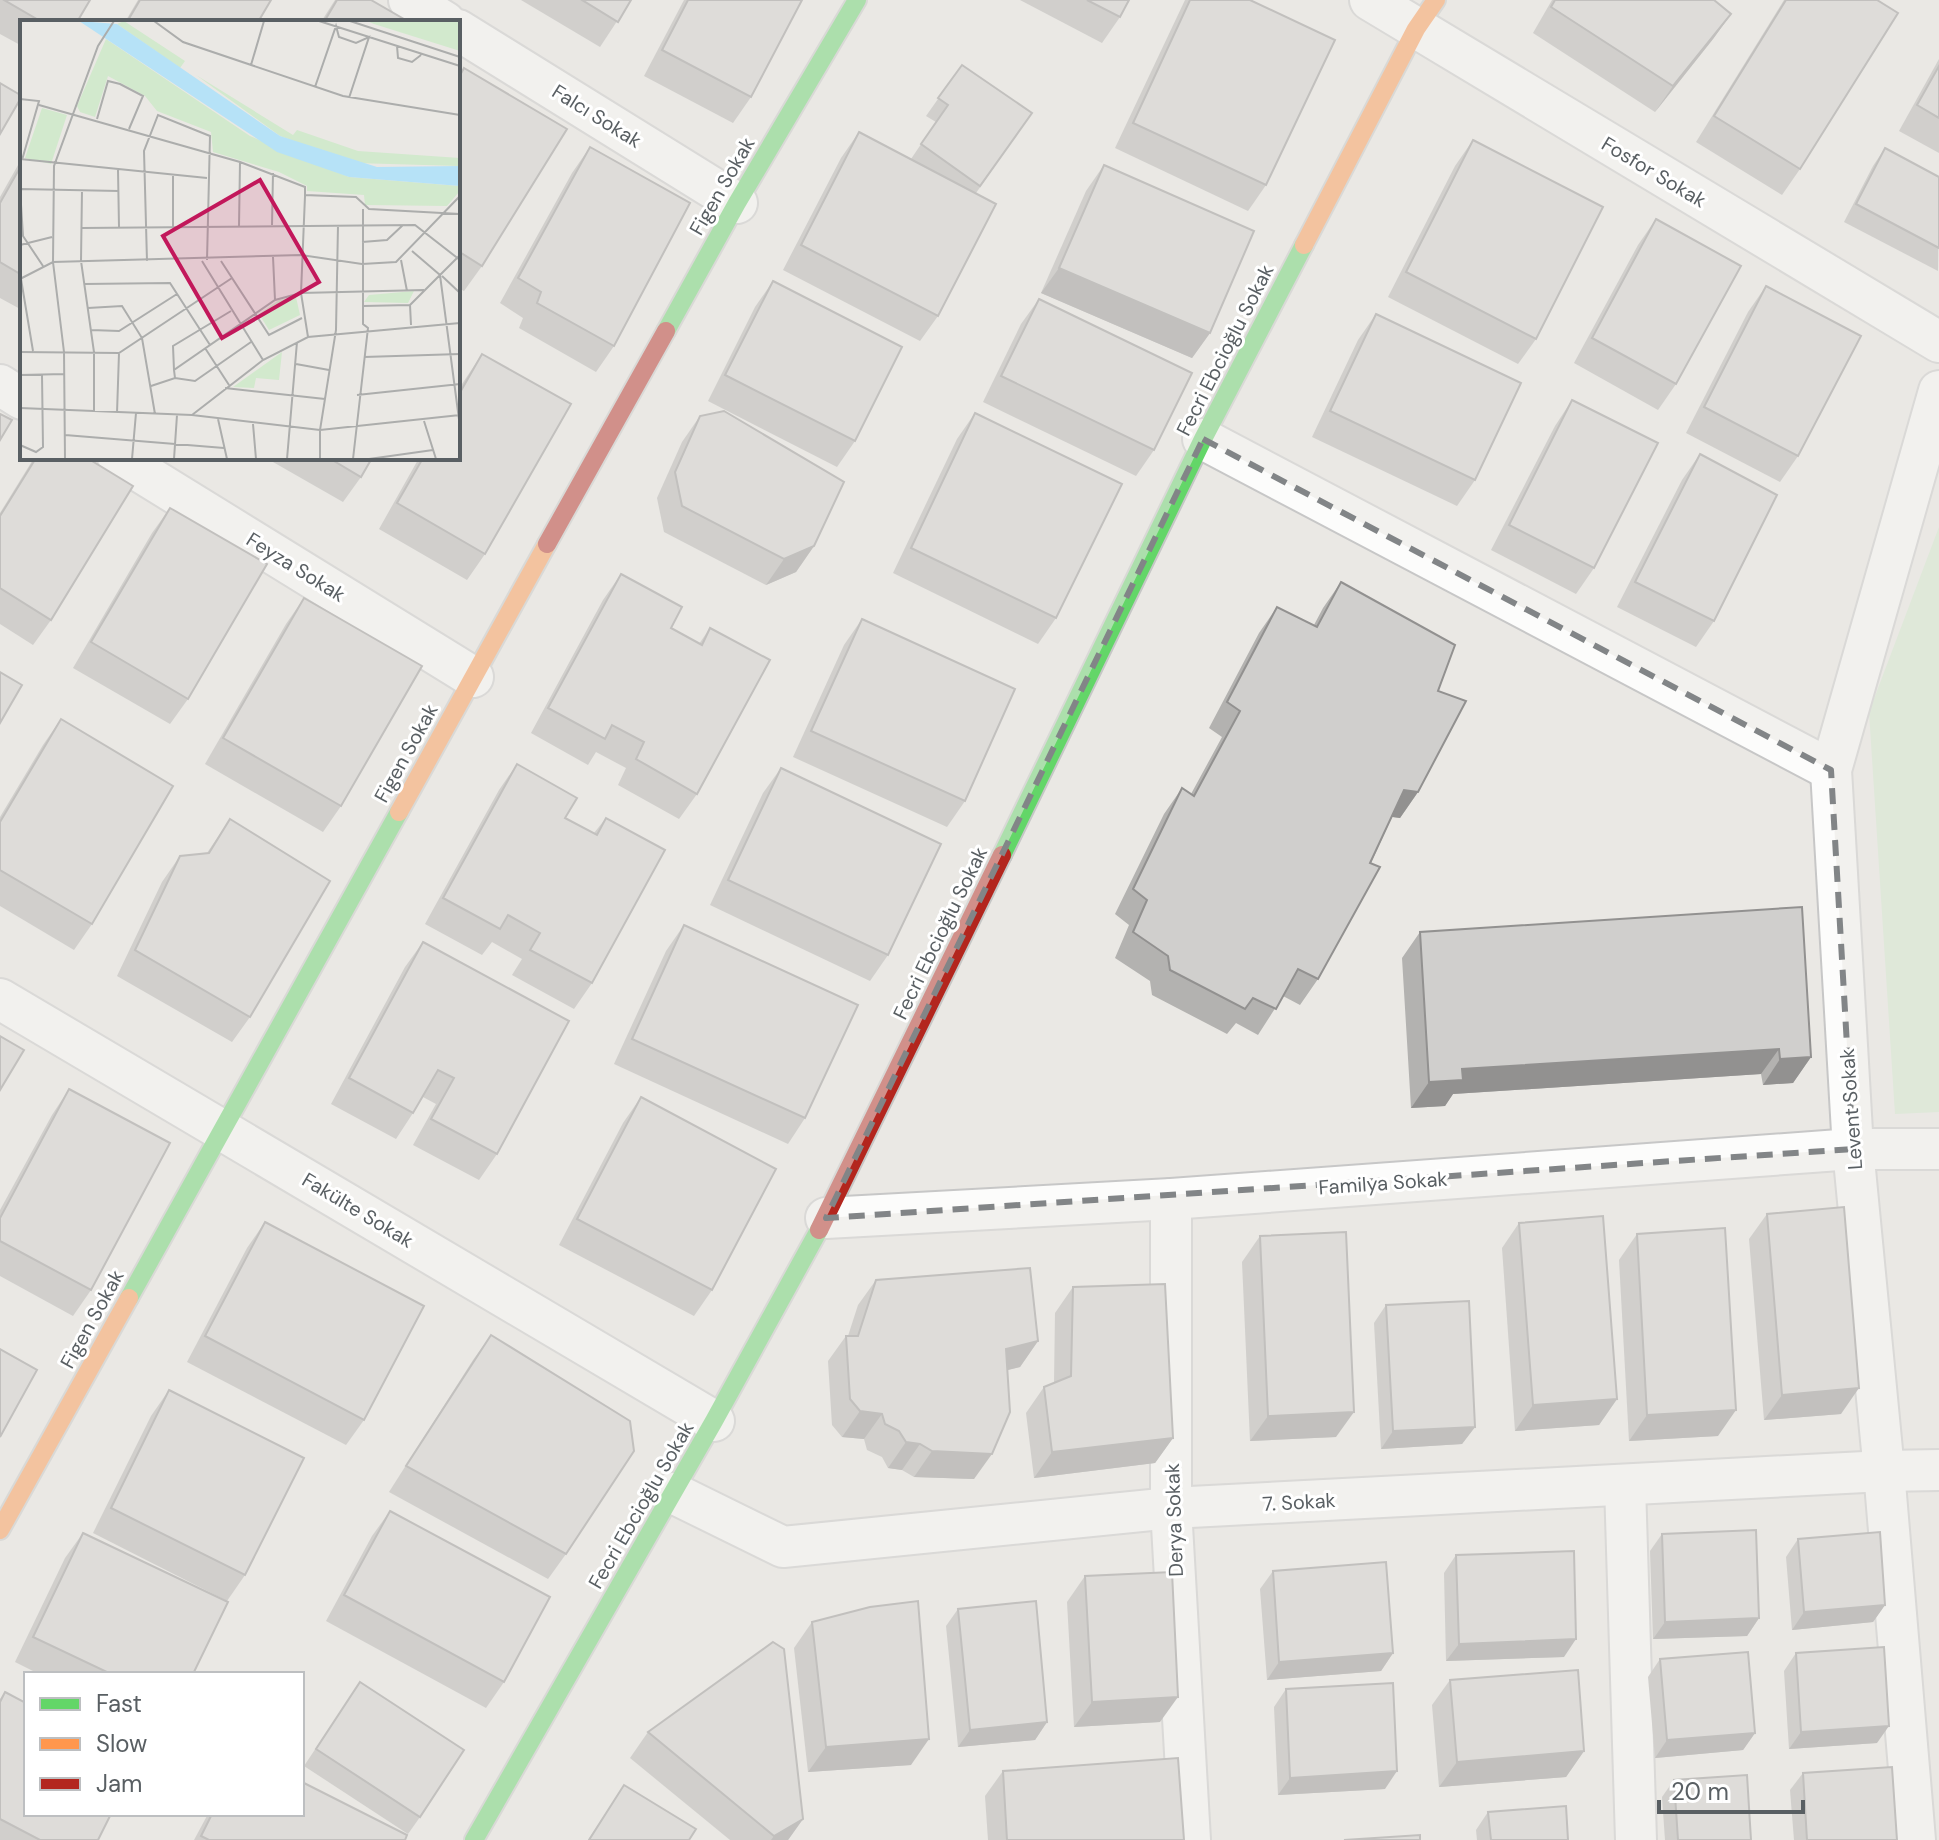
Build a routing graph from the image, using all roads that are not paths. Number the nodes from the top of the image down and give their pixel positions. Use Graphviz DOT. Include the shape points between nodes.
graph roads {
  1 [pos="409,0"];
  2 [pos="857,0"];
  3 [pos="1370,0"];
  4 [pos="1426,14"];
  5 [pos="442,20"];
  6 [pos="460,31"];
  7 [pos="737,203"];
  8 [pos="1939,342"];
  9 [pos="0,385"];
  10 [pos="1939,391"];
  11 [pos="20,398"];
  12 [pos="1203,439"];
  13 [pos="121,460"];
  14 [pos="473,677"];
  15 [pos="1831,770"];
  16 [pos="0,999"];
  17 [pos="222,1129"];
  18 [pos="1853,1149"];
  19 [pos="1939,1149"];
  20 [pos="1171,1199"];
  21 [pos="826,1218"];
  22 [pos="714,1421"];
  23 [pos="1939,1470"];
  24 [pos="1884,1471"];
  25 [pos="1625,1485"];
  26 [pos="673,1493"];
  27 [pos="1171,1508"];
  28 [pos="0,1530"];
  29 [pos="474,1840"];
  30 [pos="1190,1840"];
  31 [pos="1636,1840"];
  32 [pos="1915,1840"];
  1 -- 5 [label="street"];
  2 -- 7 [label="street, Figen Sokak"];
  3 -- 4 [label="street, Fosfor Sokak"];
  4 -- 8 [label="street, Fosfor Sokak"];
  4 -- 12 [label="street, Fecri Ebcioğlu Sokak"];
  6 -- 7 [label="street, Falcı Sokak"];
  7 -- 14 [label="street, Figen Sokak"];
  9 -- 11 [label="street"];
  10 -- 15 [label="street, Levent Sokak"];
  12 -- 15 [label="street"];
  12 -- 21 [label="street, Fecri Ebcioğlu Sokak"];
  13 -- 14 [label="street, Feyza Sokak"];
  14 -- 17 [label="street, Figen Sokak"];
  15 -- 18 [label="street, Levent Sokak"];
  16 -- 17 [label="street, Fakülte Sokak"];
  17 -- 22 [label="street, Fakülte Sokak"];
  17 -- 28 [label="street, Figen Sokak"];
  18 -- 19 [label="street, Familya Sokak"];
  18 -- 20 [label="street, Familya Sokak"];
  18 -- 24 [label="street, Levent Sokak"];
  20 -- 21 [label="street, Familya Sokak"];
  20 -- 27 [label="street, Derya Sokak"];
  21 -- 22 [label="street, Fecri Ebcioğlu Sokak"];
  22 -- 26 [label="street, Fecri Ebcioğlu Sokak"];
  23 -- 24 [label="street, 7. Sokak"];
  24 -- 25 [label="street, 7. Sokak"];
  24 -- 32 [label="street, Levent Sokak"];
  25 -- 27 [label="street, 7. Sokak"];
  25 -- 31 [label="street"];
  26 -- 27 [label="street, 7. Sokak" via="783,1547"];
  26 -- 29 [label="street, Fecri Ebcioğlu Sokak"];
  27 -- 30 [label="street, Derya Sokak"];
}
